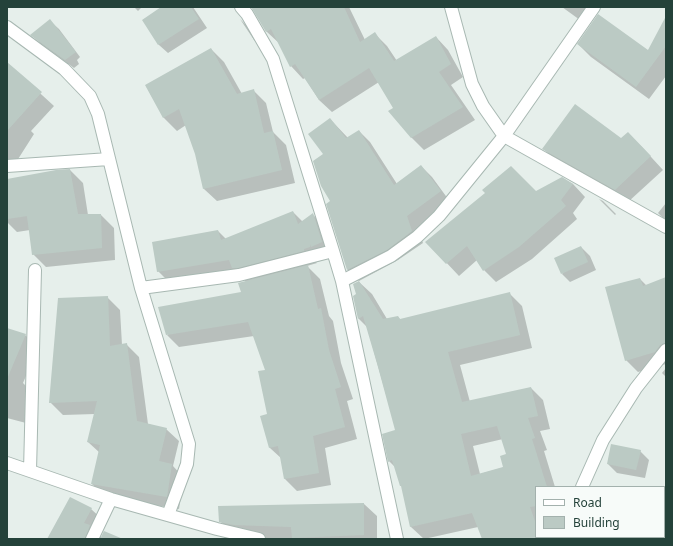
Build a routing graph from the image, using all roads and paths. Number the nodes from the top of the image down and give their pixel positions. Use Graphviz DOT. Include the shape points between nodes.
graph roads {
  1 [pos="241,7"];
  2 [pos="452,7"];
  3 [pos="594,7"];
  4 [pos="7,27"];
  5 [pos="504,136"];
  6 [pos="109,159"];
  7 [pos="7,166"];
  8 [pos="666,227"];
  9 [pos="333,251"];
  10 [pos="35,270"];
  11 [pos="342,281"];
  12 [pos="141,288"];
  13 [pos="666,350"];
  14 [pos="7,463"];
  15 [pos="30,471"];
  16 [pos="582,486"];
  17 [pos="111,499"];
  18 [pos="168,515"];
  19 [pos="92,539"];
  20 [pos="259,539"];
  21 [pos="397,539"];
  1 -- 9 [label="street" via="273,59"];
  2 -- 5 [label="street" via="472,84 483,106"];
  3 -- 5 [label="street"];
  4 -- 6 [label="street" via="64,69 90,96 98,114"];
  5 -- 8 [label="street"];
  5 -- 11 [label="street" via="439,216 417,237 391,256"];
  6 -- 7 [label="street"];
  6 -- 12 [label="street"];
  9 -- 11 [label="street"];
  9 -- 12 [label="street" via="239,275"];
  10 -- 15 [label="street"];
  11 -- 21 [label="street"];
  12 -- 18 [label="street" via="189,444 187,464"];
  13 -- 16 [label="street" via="636,388 603,440"];
  14 -- 15 [label="street"];
  15 -- 17 [label="street"];
  17 -- 18 [label="street"];
  17 -- 19 [label="street"];
  18 -- 20 [label="street"];
}
